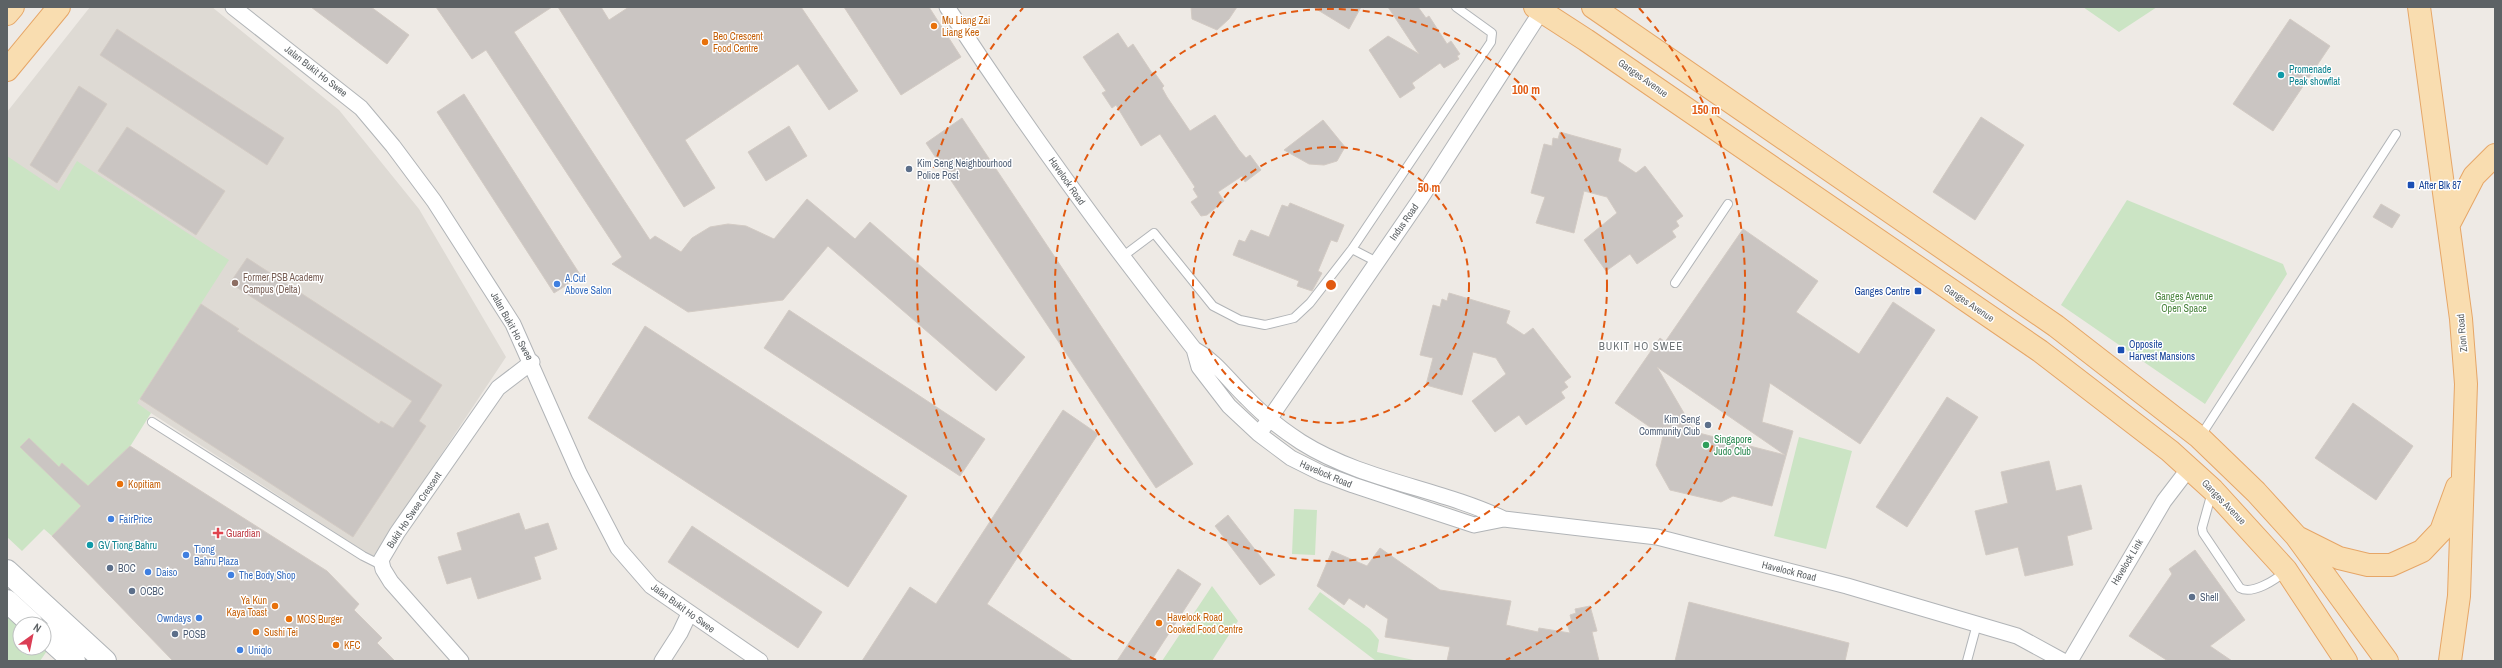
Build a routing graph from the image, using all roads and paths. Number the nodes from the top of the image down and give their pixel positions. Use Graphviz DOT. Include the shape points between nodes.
graph roads {
  1 [pos="14,7"];
  2 [pos="59,7"];
  3 [pos="233,7"];
  4 [pos="947,7"];
  5 [pos="1456,7"];
  6 [pos="1593,7"];
  7 [pos="2419,7"];
  8 [pos="1540,8"];
  9 [pos="7,14"];
  10 [pos="7,70"];
  11 [pos="2396,134"];
  12 [pos="2495,155"];
  13 [pos="1728,204"];
  14 [pos="2449,224"];
  15 [pos="1352,249"];
  16 [pos="1122,257"];
  17 [pos="1377,262"];
  18 [pos="1675,283"];
  19 [pos="1194,349"];
  20 [pos="532,362"];
  21 [pos="1269,419"];
  22 [pos="152,422"];
  23 [pos="1259,434"];
  24 [pos="2199,437"];
  25 [pos="2190,467"];
  26 [pos="2464,469"];
  27 [pos="2212,490"];
  28 [pos="1504,520"];
  29 [pos="2296,536"];
  30 [pos="382,565"];
  31 [pos="2286,570"];
  32 [pos="7,571"];
  33 [pos="7,601"];
  34 [pos="689,614"];
  35 [pos="23,616"];
  36 [pos="1977,624"];
  37 [pos="52,641"];
  38 [pos="74,661"];
  39 [pos="105,661"];
  40 [pos="461,661"];
  41 [pos="662,661"];
  42 [pos="760,661"];
  43 [pos="1967,661"];
  44 [pos="2063,661"];
  45 [pos="2070,661"];
  46 [pos="2346,661"];
  47 [pos="2387,661"];
  48 [pos="2450,661"];
  1 -- 9 [label="main road"];
  2 -- 10 [label="main road"];
  3 -- 20 [label="street, Jalan Bukit Ho Swee" via="352,99 376,124 416,176 471,257 513,324"];
  4 -- 16 [label="street, Havelock Road" via="984,64"];
  5 -- 15 [label="lane" via="1492,33 1491,42"];
  6 -- 24 [label="main road" via="2056,326"];
  7 -- 14 [label="main road, Zion Road"];
  8 -- 17 [label="street, Indus Road" via="1421,198"];
  8 -- 25 [label="main road, Ganges Avenue" via="2040,351"];
  11 -- 24 [label="lane"];
  12 -- 14 [label="main road" via="2474,176"];
  13 -- 18 [label="lane"];
  14 -- 26 [label="main road, Zion Road" via="2462,319 2466,384"];
  15 -- 16 [label="lane" via="1310,303 1294,318 1265,325 1240,320 1213,306 1154,233"];
  15 -- 17 [label="lane"];
  16 -- 19 [label="street, Havelock Road"];
  17 -- 21 [label="street, Indus Road"];
  19 -- 21 [label="street, Havelock Road" via="1211,358 1246,398"];
  19 -- 23 [label="street, Havelock Road" via="1199,367 1229,406"];
  20 -- 30 [label="street, Bukit Ho Swee Crescent" via="498,388 397,533 383,556"];
  20 -- 34 [label="street, Jalan Bukit Ho Swee" via="579,473 618,548 651,586"];
  21 -- 23 [label="street, Indus Road"];
  21 -- 28 [label="street, Havelock Road" via="1302,442 1361,470 1474,505"];
  22 -- 30 [label="lane" via="363,556"];
  23 -- 28 [label="street, Havelock Road" via="1291,458 1321,474 1474,525"];
  24 -- 29 [label="main road" via="2256,492"];
  25 -- 27 [label="main road, Ganges Avenue"];
  25 -- 45 [label="street, Havelock Link" via="2164,501"];
  26 -- 29 [label="main road" via="2441,531 2422,551 2390,565 2368,565 2339,558"];
  26 -- 48 [label="main road, Zion Road" via="2459,596"];
  27 -- 31 [label="main road, Ganges Avenue"];
  27 -- 31 [label="lane" via="2202,528 2240,588 2254,591"];
  28 -- 36 [label="street, Havelock Road" via="1657,537 1847,586"];
  29 -- 47 [label="main road"];
  30 -- 40 [label="street" via="391,582"];
  31 -- 46 [label="main road, Ganges Avenue"];
  32 -- 39 [label="main road"];
  33 -- 35 [label="main road"];
  34 -- 41 [label="street"];
  34 -- 42 [label="street, Jalan Bukit Ho Swee"];
  36 -- 43 [label="lane"];
  36 -- 44 [label="street, Havelock Road" via="2017,636"];
  37 -- 38 [label="main road"];
}
